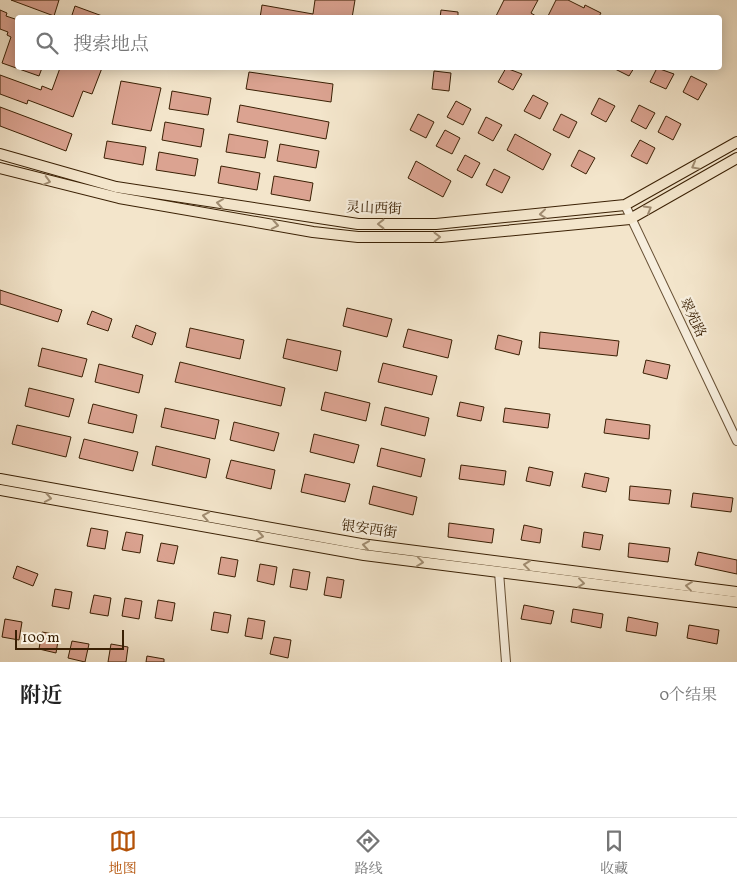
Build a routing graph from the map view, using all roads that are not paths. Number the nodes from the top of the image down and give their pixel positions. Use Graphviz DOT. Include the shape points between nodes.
graph roads {
  1 [pos="737,142"];
  2 [pos="0,154"];
  3 [pos="737,158"];
  4 [pos="0,168"];
  5 [pos="625,206"];
  6 [pos="630,220"];
  7 [pos="737,441"];
  8 [pos="0,479"];
  9 [pos="0,490"];
  10 [pos="499,572"];
  11 [pos="737,592"];
  12 [pos="737,602"];
  13 [pos="506,662"];
  1 -- 5 [label="main road, 灵山西街, one-way"];
  5 -- 2 [label="main road, 灵山西街, one-way" via="436,224 358,224 116,187"];
  6 -- 3 [label="main road, 灵山西街, one-way"];
  4 -- 6 [label="main road, 灵山西街, one-way" via="119,198 358,238 441,237"];
  5 -- 6 [label="street, 翠苑路"];
  6 -- 7 [label="street, 翠苑路"];
  11 -- 8 [label="main road, 银安西街, one-way" via="361,544"];
  9 -- 10 [label="main road, 银安西街, one-way" via="364,555"];
  10 -- 12 [label="main road, 银安西街, one-way"];
  10 -- 13 [label="street"];
}
